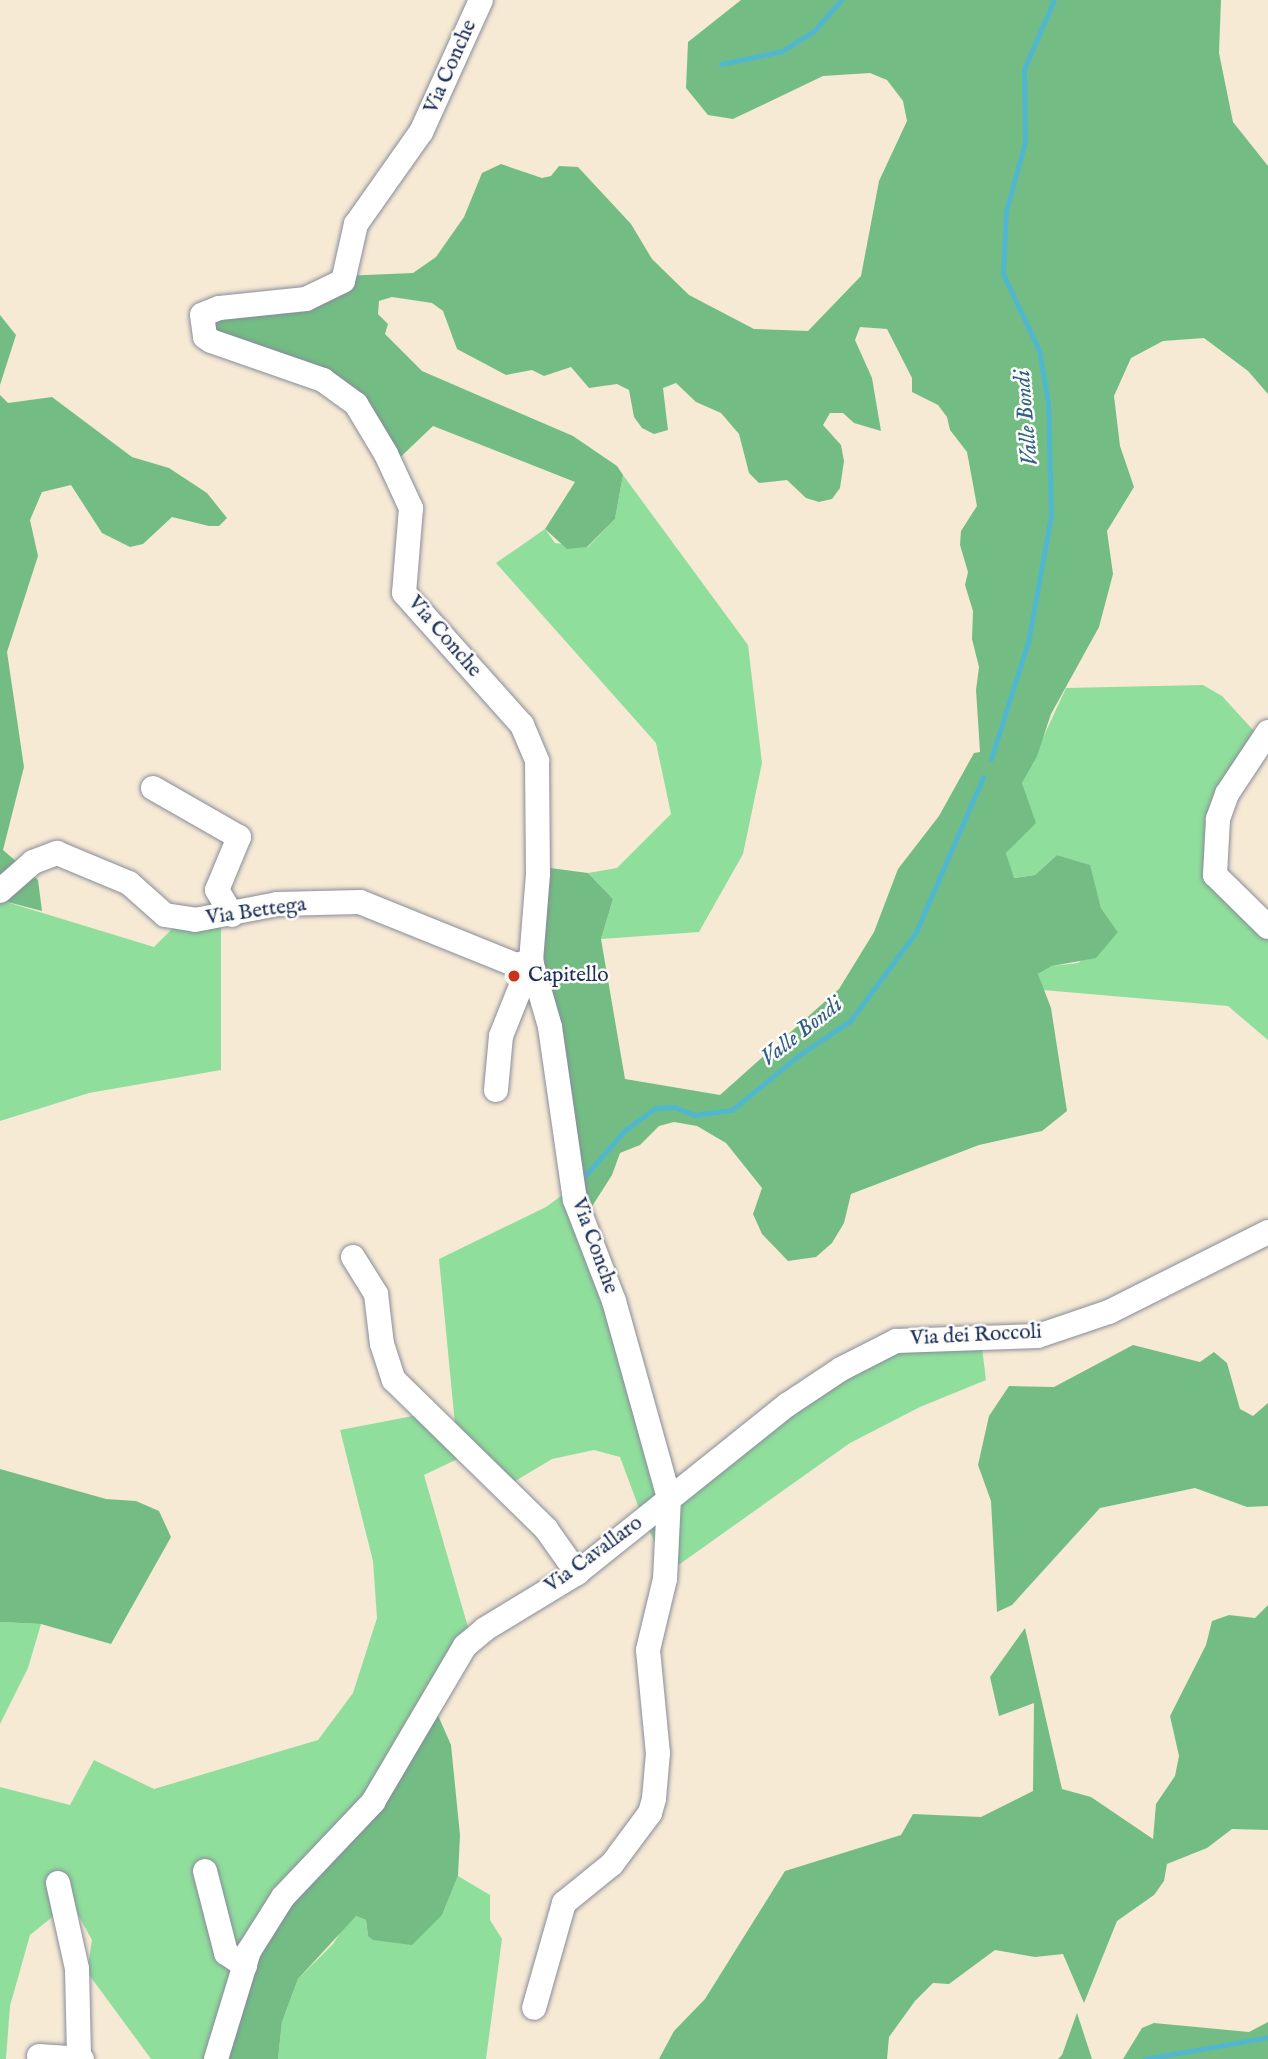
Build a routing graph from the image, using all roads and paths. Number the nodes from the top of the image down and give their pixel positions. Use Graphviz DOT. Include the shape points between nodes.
graph roads {
  1 [pos="481,0"];
  2 [pos="1268,732"];
  3 [pos="153,788"];
  4 [pos="0,891"];
  5 [pos="232,915"];
  6 [pos="1268,927"];
  7 [pos="531,961"];
  8 [pos="496,1090"];
  9 [pos="1268,1232"];
  10 [pos="353,1257"];
  11 [pos="669,1498"];
  12 [pos="577,1573"];
  13 [pos="205,1871"];
  14 [pos="58,1882"];
  15 [pos="245,1966"];
  16 [pos="534,2008"];
  17 [pos="39,2056"];
  18 [pos="80,2057"];
  19 [pos="216,2059"];
  1 -- 7 [label="street, Via Conche" via="421,132 356,224 343,281 306,299 219,308 202,315 205,337 211,341 323,380 356,404 386,454 411,508 404,593 522,725 537,761 538,874"];
  2 -- 6 [label="street" via="1227,794 1218,818 1215,875"];
  3 -- 5 [label="street" via="239,837 217,890"];
  4 -- 5 [label="street, Via Bettega" via="33,862 57,853 129,883 165,915 195,920"];
  5 -- 7 [label="street, Via Bettega" via="277,904 360,902 516,965"];
  7 -- 8 [label="street" via="501,1036"];
  7 -- 11 [label="street, Via Conche" via="550,1027 575,1200 614,1301"];
  9 -- 11 [label="street, Via dei Roccoli" via="1110,1312 1038,1336 896,1341 841,1369 788,1405"];
  10 -- 12 [label="street" via="376,1294 382,1344 394,1380 546,1529"];
  11 -- 12 [label="street, Via Cavallaro"];
  11 -- 16 [label="street, Via Cavallaro" via="665,1579 649,1650 658,1754 654,1799 650,1813 612,1864 564,1903"];
  12 -- 15 [label="street, Via Cavallaro" via="465,1646 373,1802 283,1897"];
  13 -- 15 [label="street" via="226,1953"];
  14 -- 18 [label="street" via="77,1969"];
  15 -- 19 [label="street, Via Cavallaro"];
  17 -- 18 [label="street"];
}
